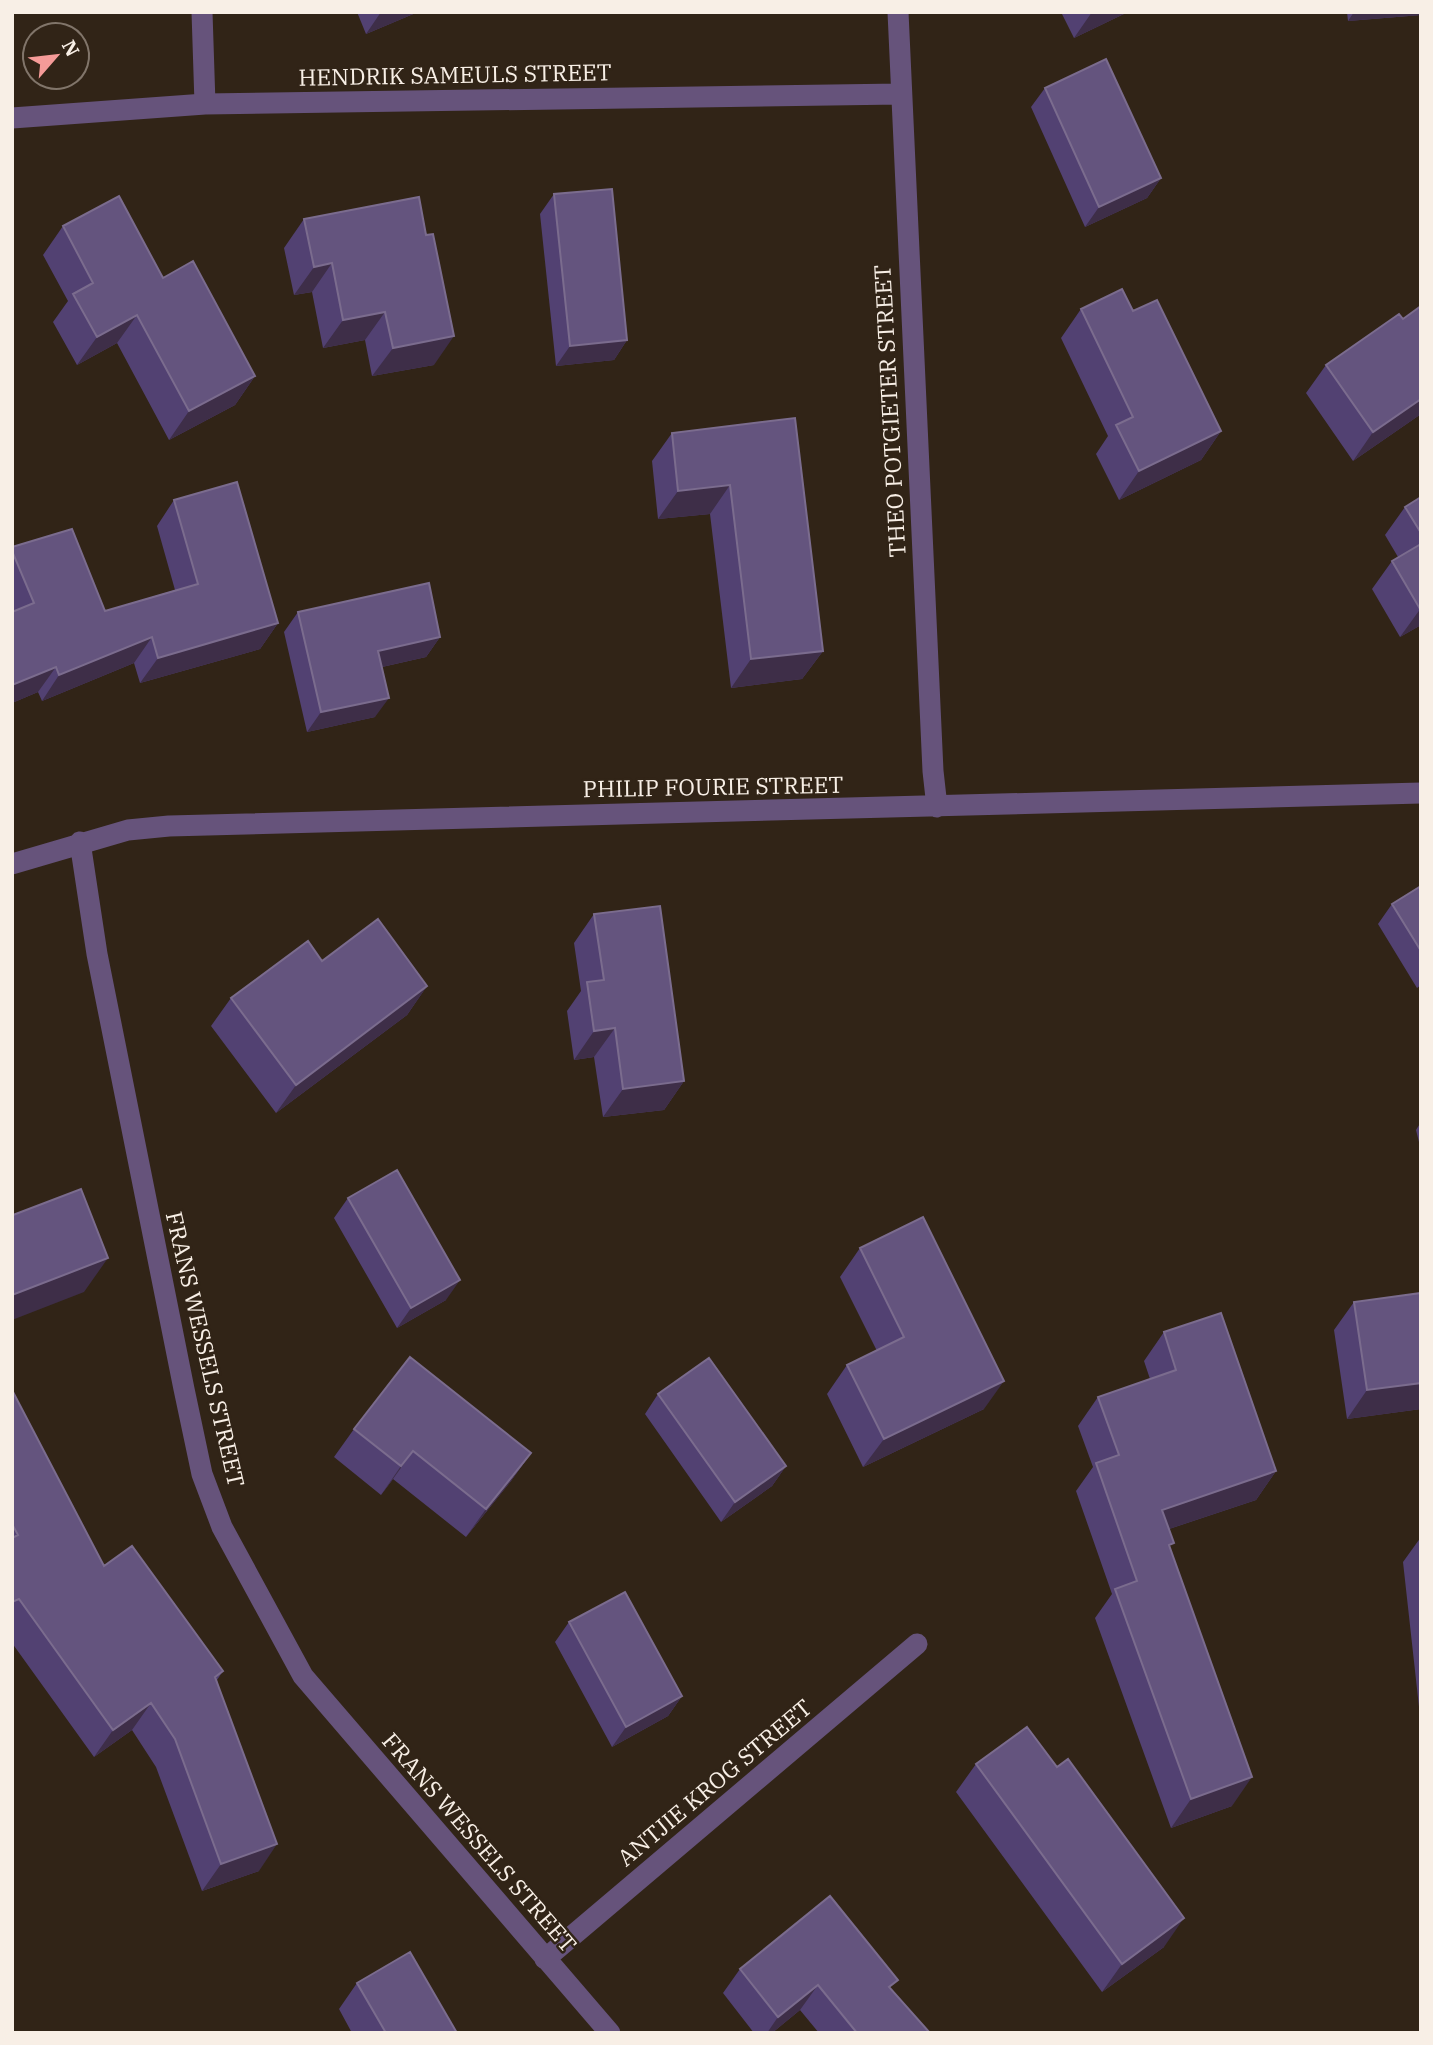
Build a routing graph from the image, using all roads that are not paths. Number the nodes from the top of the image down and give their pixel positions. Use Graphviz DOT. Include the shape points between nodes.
graph roads {
  1 [pos="202,12"];
  2 [pos="898,12"];
  3 [pos="900,94"];
  4 [pos="205,104"];
  5 [pos="12,118"];
  6 [pos="1421,793"];
  7 [pos="937,807"];
  8 [pos="80,842"];
  9 [pos="12,864"];
  10 [pos="917,1644"];
  11 [pos="545,1959"];
  12 [pos="610,2033"];
  1 -- 4 [label="street"];
  2 -- 3 [label="street, THEO POTGIETER STREET"];
  3 -- 4 [label="street, HENDRIK SAMEULS STREET"];
  3 -- 7 [label="street, THEO POTGIETER STREET"];
  4 -- 5 [label="street, HENDRIK SAMEULS STREET"];
  6 -- 7 [label="street, PHILIP FOURIE STREET"];
  7 -- 8 [label="street, PHILIP FOURIE STREET" via="169,826"];
  8 -- 9 [label="street, PHILIP FOURIE STREET"];
  8 -- 11 [label="street, FRANS WESSELS STREET" via="97,954 184,1389 202,1474 222,1527 303,1676"];
  10 -- 11 [label="street, ANTJIE KROG STREET"];
  11 -- 12 [label="street, FRANS WESSELS STREET"];
}
